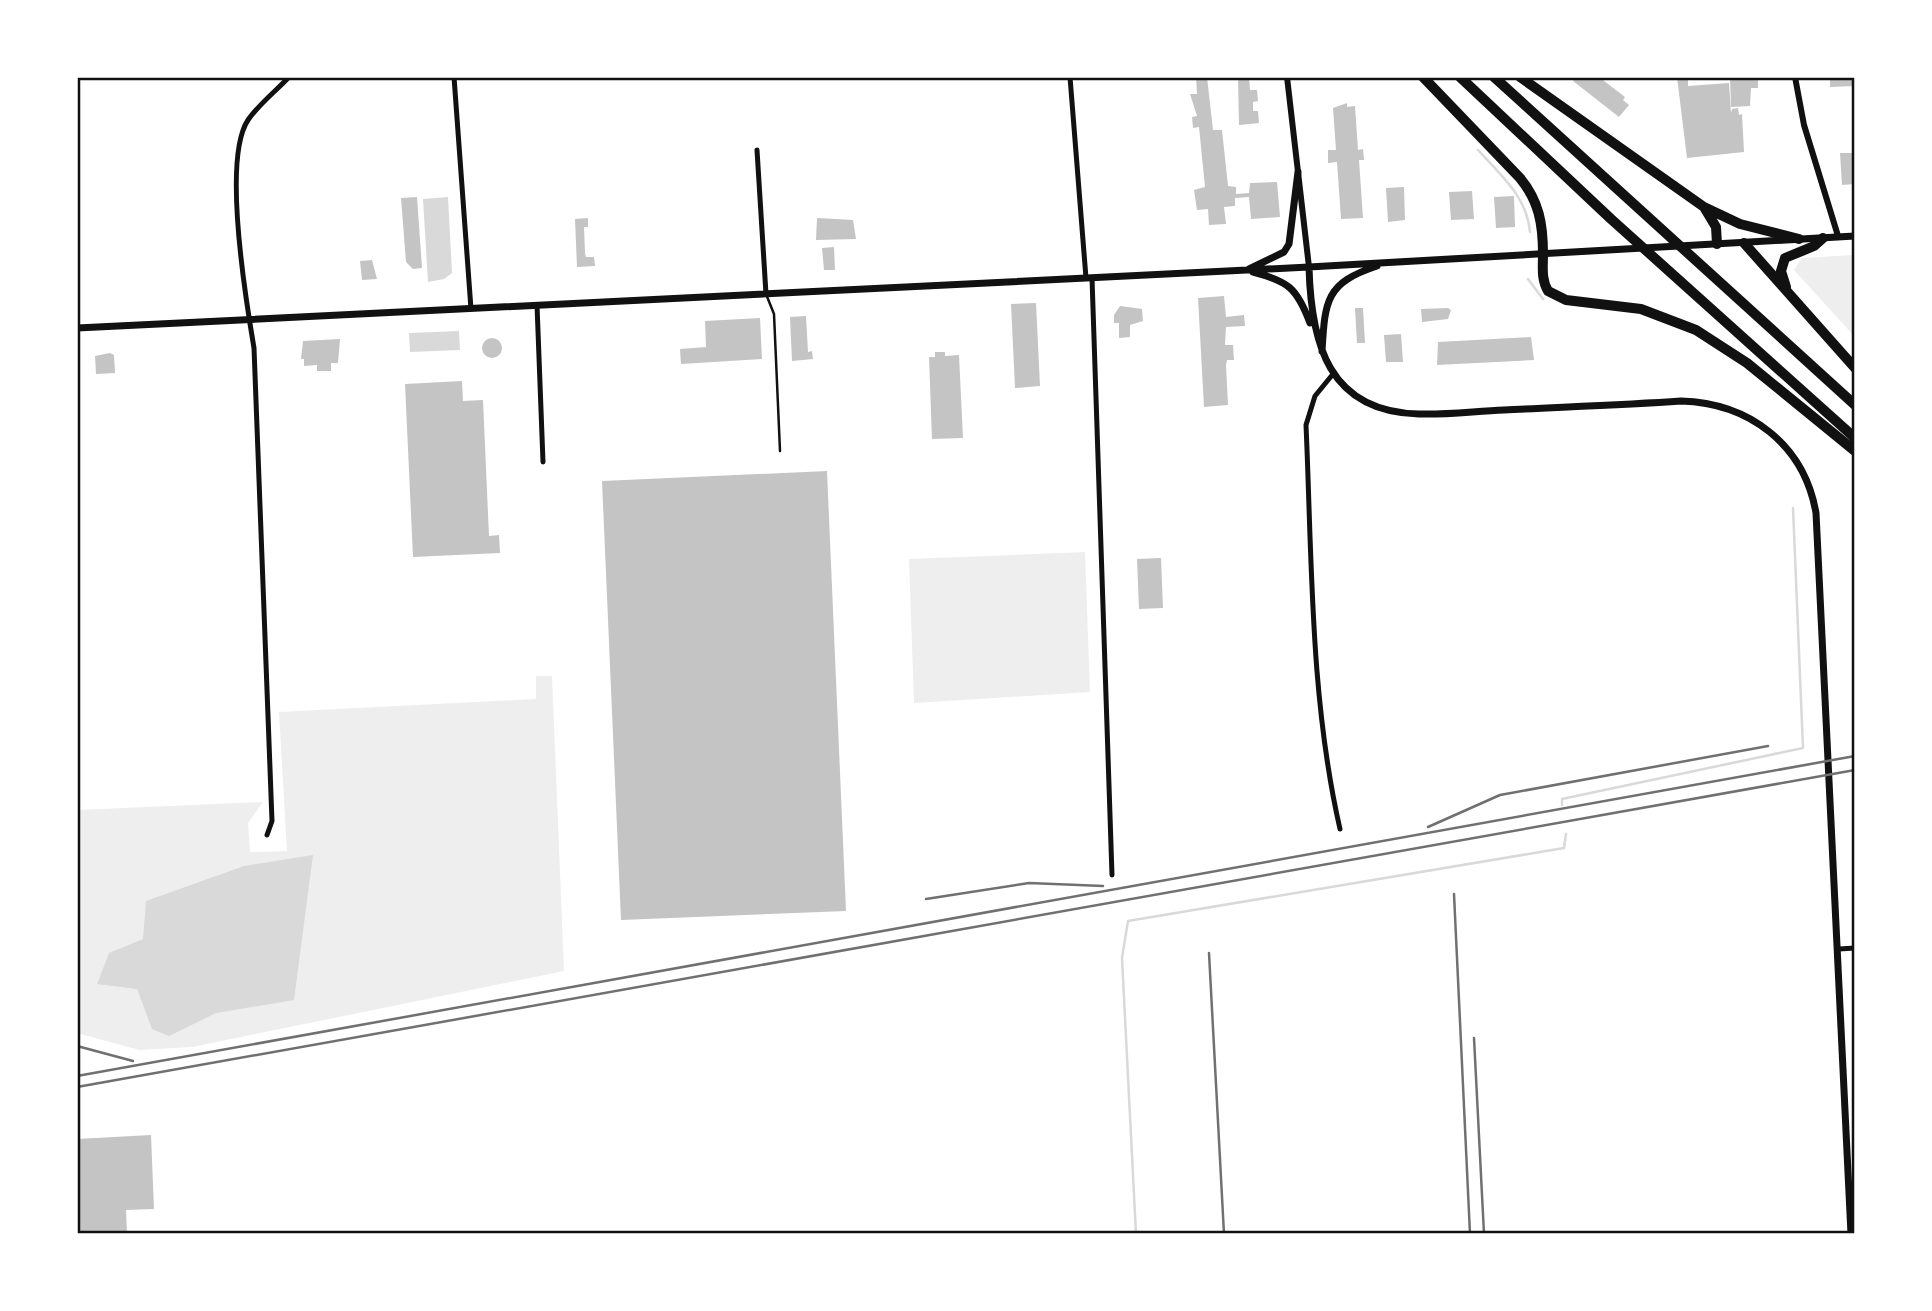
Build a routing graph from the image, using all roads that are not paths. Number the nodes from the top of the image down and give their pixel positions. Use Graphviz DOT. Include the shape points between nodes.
graph roads {
  1 [pos="289,77"];
  2 [pos="454,77"];
  3 [pos="1070,77"];
  4 [pos="1287,77"];
  5 [pos="1423,77"];
  6 [pos="1460,77"];
  7 [pos="1494,77"];
  8 [pos="1520,77"];
  9 [pos="1795,77"];
  10 [pos="757,150"];
  11 [pos="1298,172"];
  12 [pos="1704,207"];
  13 [pos="1838,236"];
  14 [pos="1855,236"];
  15 [pos="1823,238"];
  16 [pos="1799,239"];
  17 [pos="1744,243"];
  18 [pos="1717,244"];
  19 [pos="1543,254"];
  20 [pos="1388,263"];
  21 [pos="1309,267"];
  22 [pos="1245,270"];
  23 [pos="1089,278"];
  24 [pos="766,294"];
  25 [pos="1791,297"];
  26 [pos="537,305"];
  27 [pos="471,309"];
  28 [pos="249,320"];
  29 [pos="77,328"];
  30 [pos="1315,334"];
  31 [pos="1322,355"];
  32 [pos="1855,368"];
  33 [pos="1334,374"];
  34 [pos="1855,405"];
  35 [pos="1855,438"];
  36 [pos="780,451"];
  37 [pos="1855,451"];
  38 [pos="543,462"];
  39 [pos="1340,829"];
  40 [pos="267,835"];
  41 [pos="1112,875"];
  42 [pos="1855,948"];
  43 [pos="1839,949"];
  44 [pos="1851,1234"];
  1 -- 28 [label="street" via="248,120 237,152"];
  2 -- 27 [label="street"];
  3 -- 23 [label="street"];
  4 -- 11 [label="street"];
  5 -- 19 [label="highway" via="1528,188 1539,211"];
  6 -- 35 [label="highway"];
  7 -- 34 [label="highway"];
  8 -- 12 [label="highway"];
  9 -- 13 [label="street" via="1804,125"];
  10 -- 24 [label="street"];
  11 -- 21 [label="street"];
  11 -- 22 [label="main road" via="1289,244 1284,252"];
  12 -- 16 [label="highway" via="1740,225"];
  12 -- 18 [label="highway" via="1716,227"];
  13 -- 14 [label="main road"];
  13 -- 15 [label="main road"];
  15 -- 16 [label="main road"];
  15 -- 25 [label="highway" via="1784,260 1781,271"];
  16 -- 17 [label="main road"];
  17 -- 18 [label="main road"];
  17 -- 25 [label="highway"];
  18 -- 19 [label="main road"];
  19 -- 20 [label="main road"];
  19 -- 37 [label="highway" via="1545,285 1555,296 1641,309 1696,330 1747,363"];
  20 -- 21 [label="main road"];
  20 -- 31 [label="main road" via="1358,272 1335,288 1325,312"];
  21 -- 22 [label="main road"];
  21 -- 30 [label="main road"];
  22 -- 23 [label="main road"];
  22 -- 30 [label="main road" via="1284,281 1304,306"];
  23 -- 24 [label="main road"];
  23 -- 41 [label="street"];
  24 -- 26 [label="main road"];
  24 -- 36 [label="lane" via="774,315"];
  25 -- 32 [label="highway"];
  26 -- 27 [label="main road"];
  26 -- 38 [label="street"];
  27 -- 28 [label="main road"];
  28 -- 29 [label="main road"];
  28 -- 40 [label="street" via="254,348 272,821"];
  30 -- 31 [label="main road"];
  31 -- 33 [label="main road"];
  33 -- 39 [label="street" via="1315,396 1306,425 1317,651 1325,745"];
  33 -- 43 [label="main road" via="1365,400 1409,413 1681,401 1726,407 1763,425 1793,456 1814,502"];
  42 -- 43 [label="street"];
  43 -- 44 [label="main road"];
}
